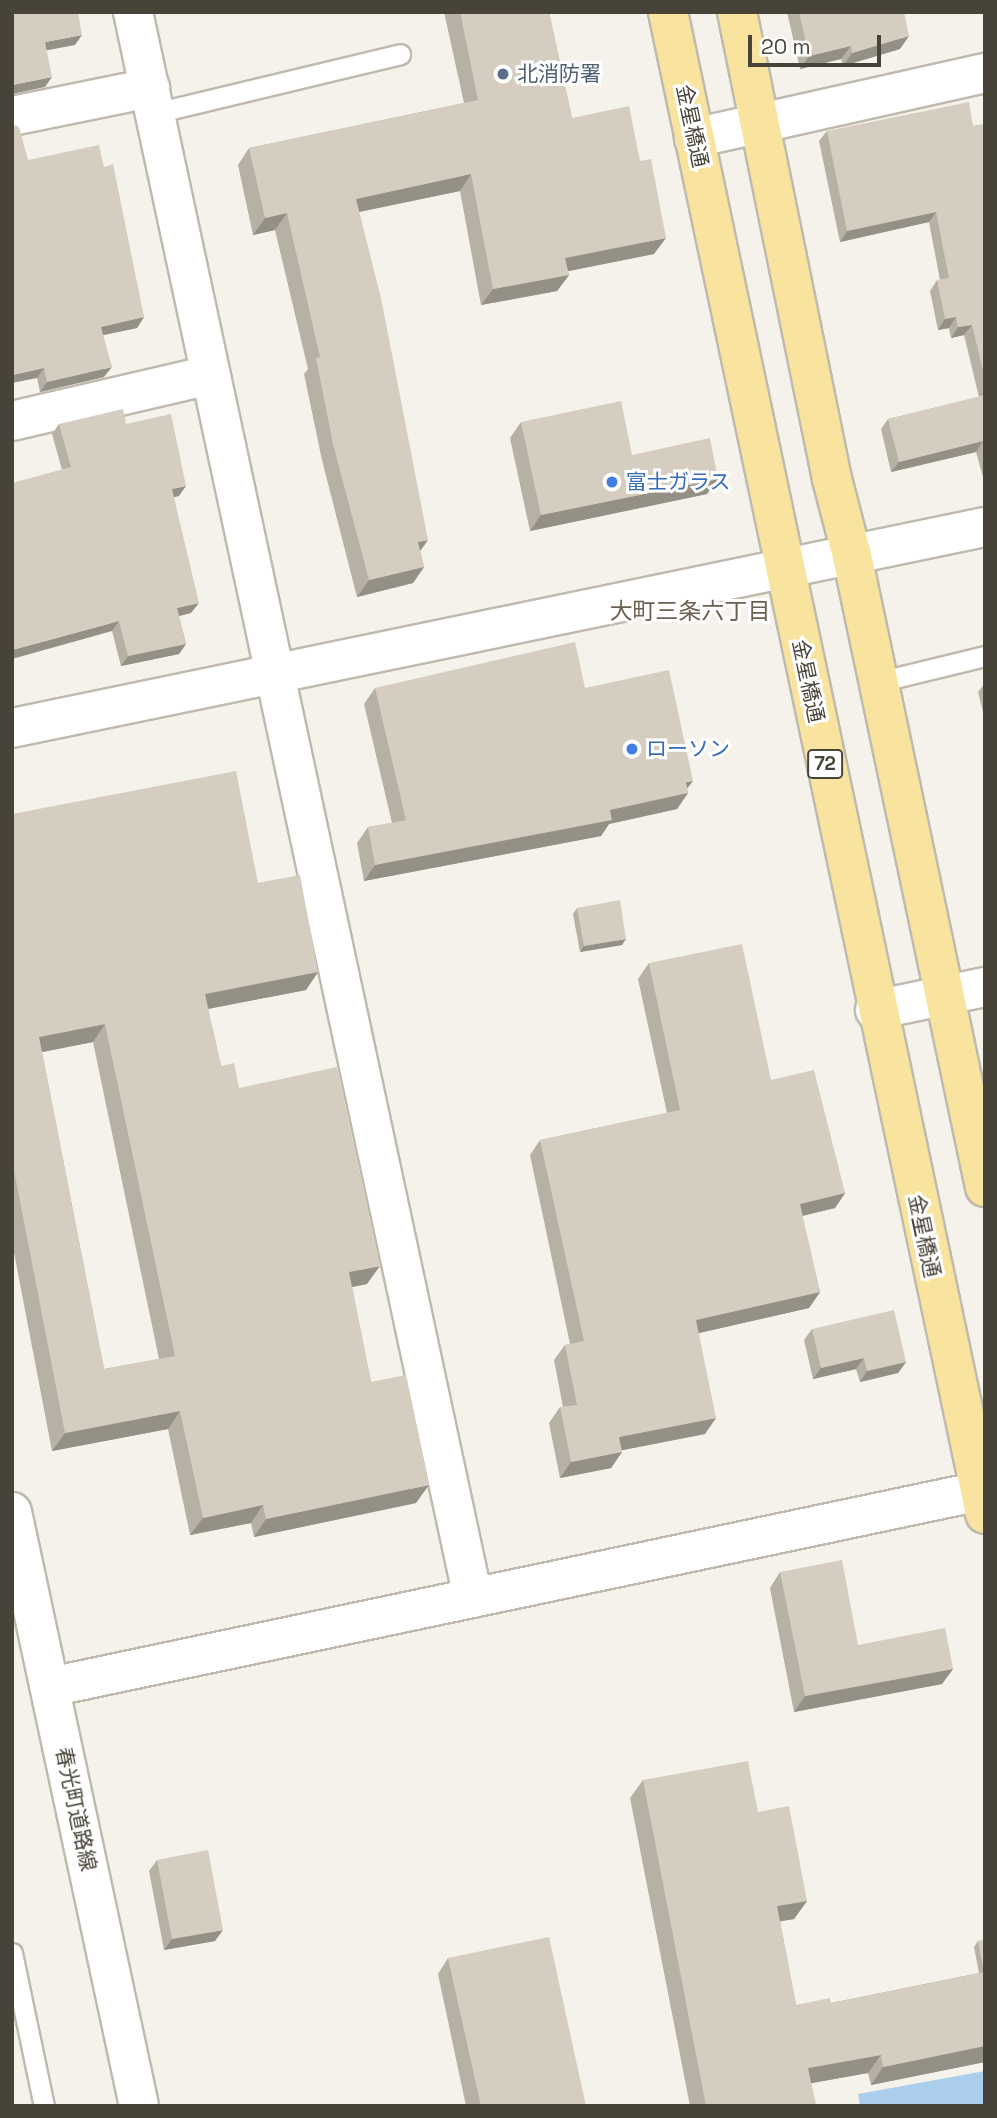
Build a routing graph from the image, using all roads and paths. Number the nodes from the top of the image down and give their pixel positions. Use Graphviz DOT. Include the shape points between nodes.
graph roads {
  1 [pos="134,12"];
  2 [pos="668,12"];
  3 [pos="737,12"];
  4 [pos="400,54"];
  5 [pos="985,72"];
  6 [pos="152,101"];
  7 [pos="12,116"];
  8 [pos="761,124"];
  9 [pos="694,138"];
  10 [pos="211,375"];
  11 [pos="12,421"];
  12 [pos="985,527"];
  13 [pos="852,556"];
  14 [pos="785,570"];
  15 [pos="985,656"];
  16 [pos="274,676"];
  17 [pos="878,682"];
  18 [pos="12,728"];
  19 [pos="985,987"];
  20 [pos="943,996"];
  21 [pos="875,1010"];
  22 [pos="985,1187"];
  23 [pos="983,1498"];
  24 [pos="12,1512"];
  25 [pos="473,1598"];
  26 [pos="50,1688"];
  27 [pos="12,1953"];
  28 [pos="44,2106"];
  29 [pos="139,2106"];
  1 -- 6 [label="street"];
  2 -- 9 [label="main road, 金星橋通 / 72"];
  3 -- 8 [label="main road"];
  4 -- 6 [label="lane"];
  5 -- 8 [label="street"];
  6 -- 7 [label="street"];
  6 -- 10 [label="street"];
  8 -- 9 [label="street"];
  8 -- 13 [label="main road" via="832,479"];
  9 -- 14 [label="main road, 金星橋通 / 72"];
  10 -- 11 [label="street"];
  10 -- 16 [label="street"];
  12 -- 13 [label="street"];
  13 -- 14 [label="street"];
  13 -- 17 [label="main road"];
  14 -- 16 [label="street"];
  14 -- 21 [label="main road, 金星橋通 / 72"];
  15 -- 17 [label="lane"];
  16 -- 18 [label="street"];
  16 -- 25 [label="street"];
  17 -- 20 [label="main road"];
  19 -- 20 [label="street"];
  20 -- 21 [label="street"];
  20 -- 22 [label="main road"];
  21 -- 23 [label="main road, 金星橋通 / 72"];
  23 -- 25 [label="street"];
  24 -- 26 [label="street, 春光町道路線"];
  25 -- 26 [label="street"];
  26 -- 29 [label="street, 春光町道路線"];
  27 -- 28 [label="lane"];
}
